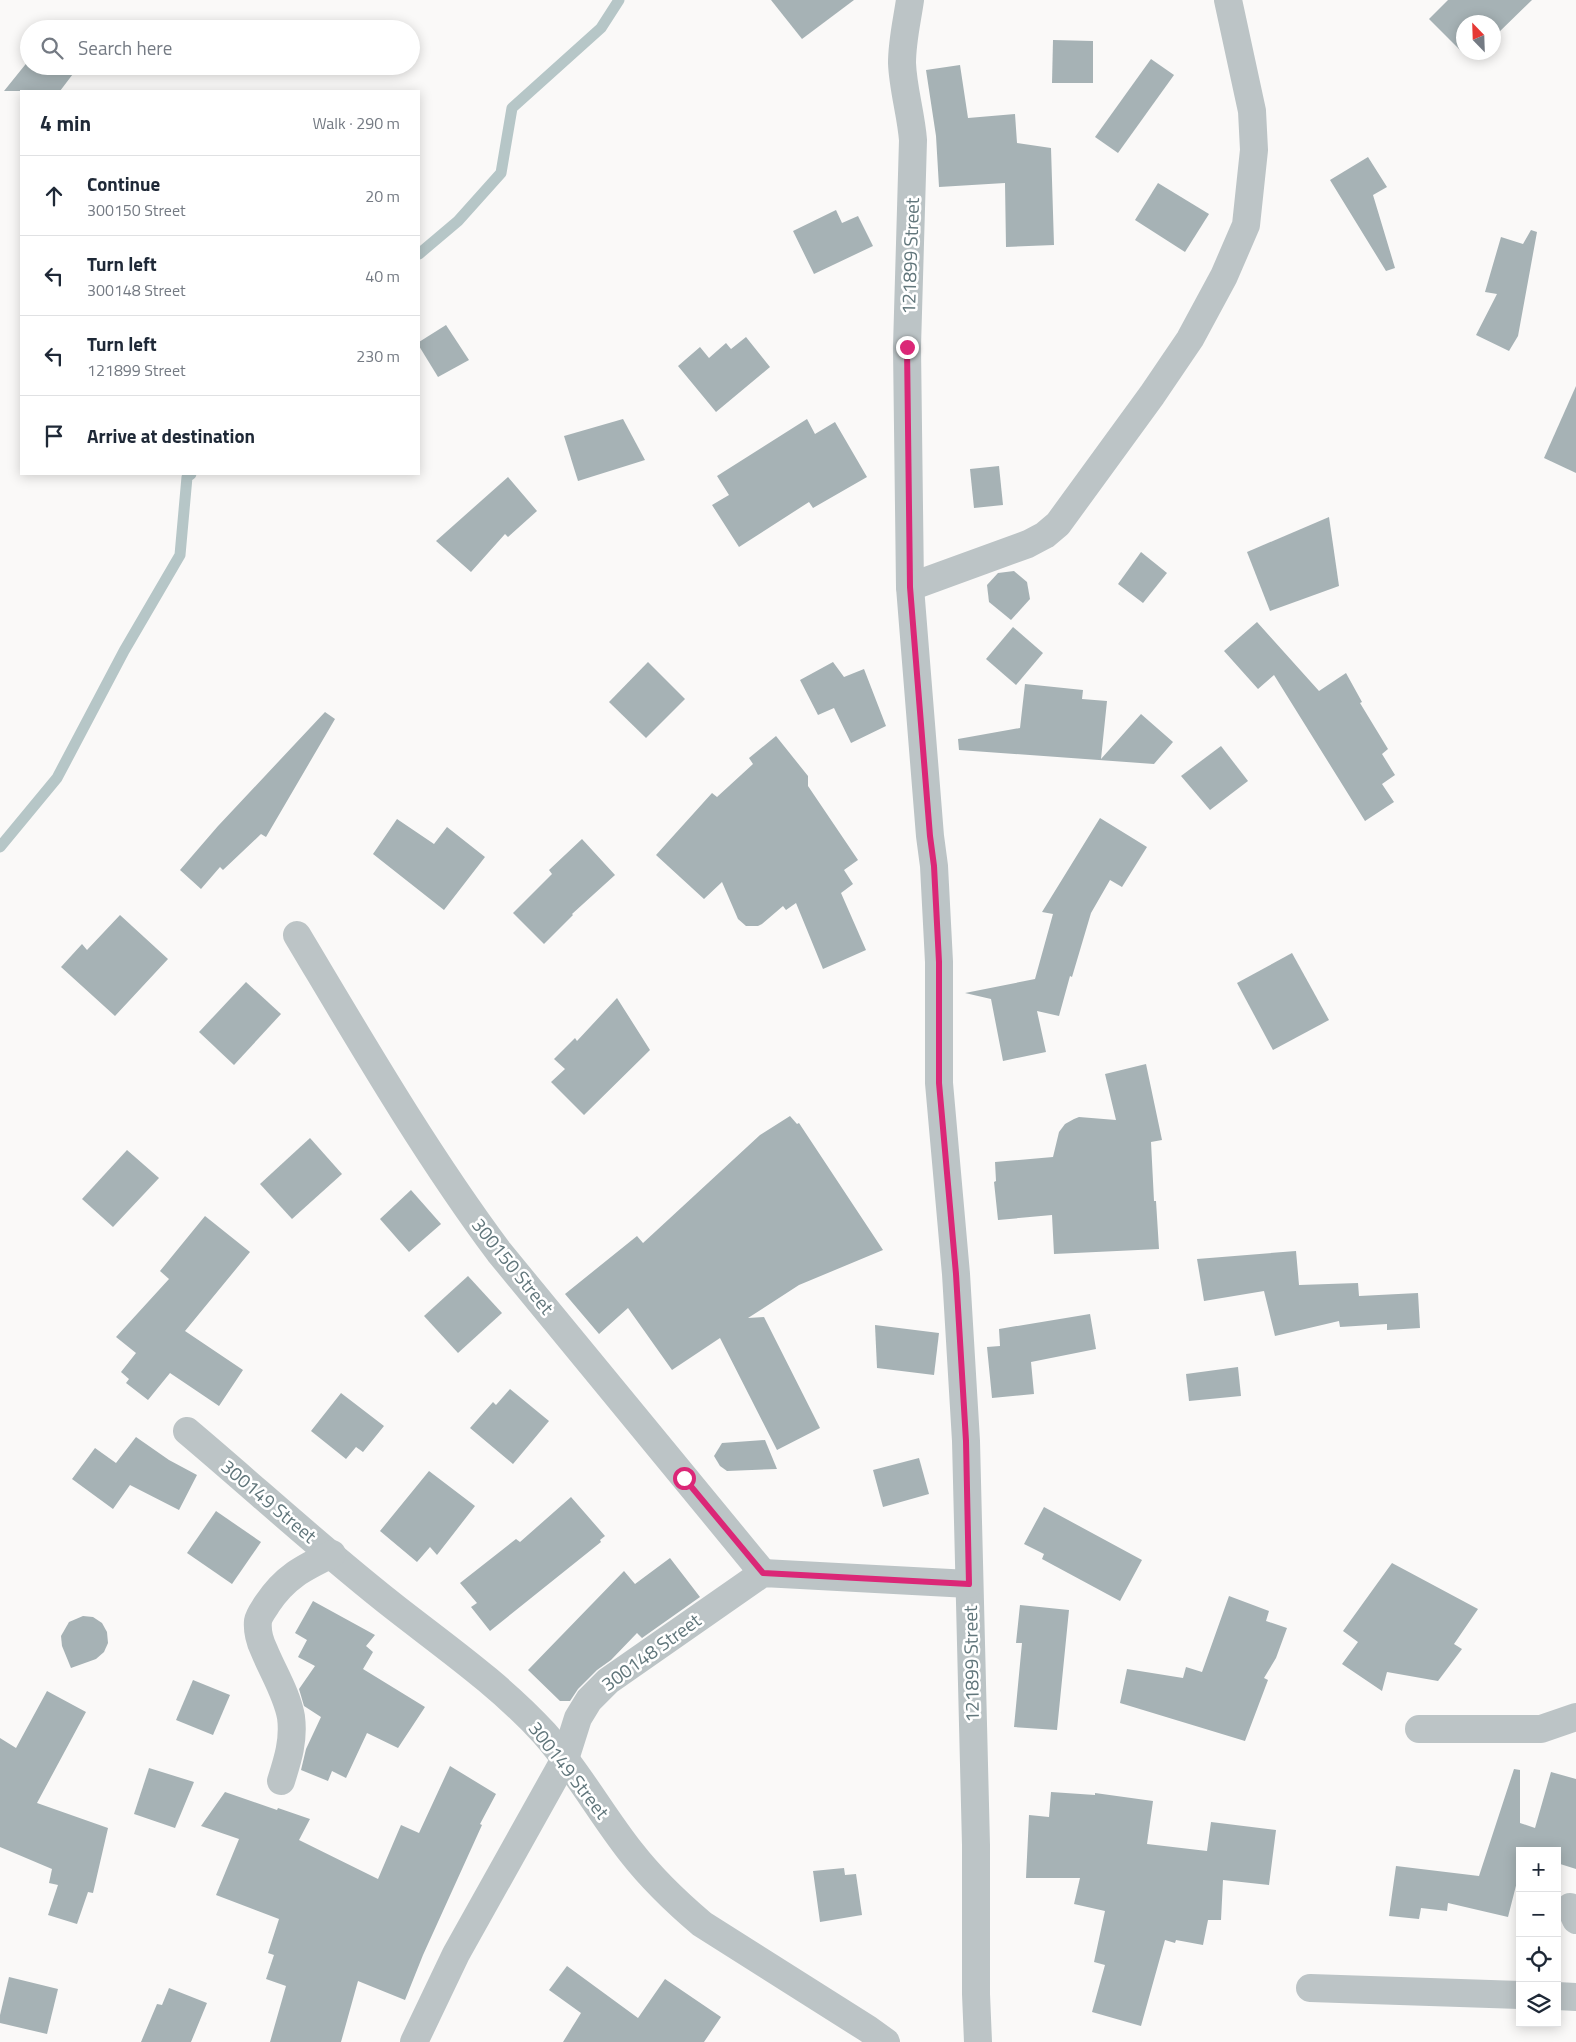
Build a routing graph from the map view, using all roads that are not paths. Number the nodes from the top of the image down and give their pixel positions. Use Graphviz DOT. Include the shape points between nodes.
graph roads {
  1 [pos="910,0"];
  2 [pos="1228,0"];
  3 [pos="910,587"];
  4 [pos="296,935"];
  5 [pos="187,1431"];
  6 [pos="332,1554"];
  7 [pos="763,1573"];
  8 [pos="969,1584"];
  9 [pos="1576,1717"];
  10 [pos="1419,1729"];
  11 [pos="565,1759"];
  12 [pos="281,1781"];
  13 [pos="1310,1988"];
  14 [pos="1516,1995"];
  15 [pos="1561,1996"];
  16 [pos="1576,1997"];
  17 [pos="414,2042"];
  18 [pos="886,2042"];
  19 [pos="978,2042"];
  1 -- 3 [label="street, 121899 Street" via="902,62 913,140 907,347"];
  2 -- 3 [label="street" via="1252,111 1254,150 1246,225 1190,339 1058,524 1028,544"];
  3 -- 8 [label="street, 121899 Street" via="934,866 939,962 939,1083 957,1284 966,1441"];
  4 -- 7 [label="street, 300150 Street" via="399,1106 472,1216"];
  5 -- 6 [label="street, 300149 Street"];
  6 -- 11 [label="street, 300149 Street" via="470,1665 544,1733"];
  6 -- 12 [label="street" via="292,1575 276,1591 258,1618 263,1648 285,1696 290,1717 291,1748"];
  7 -- 8 [label="street"];
  7 -- 11 [label="street, 300148 Street" via="608,1681 578,1718"];
  8 -- 19 [label="street, 121899 Street"];
  9 -- 10 [label="street" via="1541,1729"];
  11 -- 17 [label="street, 300148 Street" via="456,1954"];
  11 -- 18 [label="street, 300149 Street" via="630,1850 682,1907 702,1924"];
  13 -- 14 [label="street"];
  15 -- 16 [label="street"];
}
